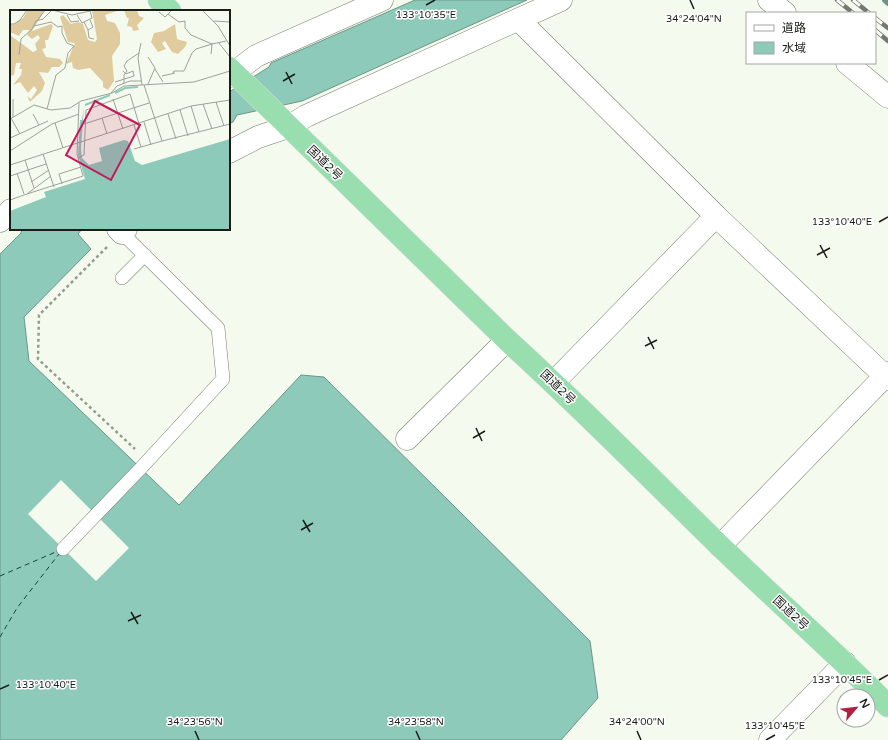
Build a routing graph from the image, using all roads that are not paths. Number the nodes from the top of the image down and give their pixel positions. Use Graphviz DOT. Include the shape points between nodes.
graph roads {
  1 [pos="159,0"];
  2 [pos="382,0"];
  3 [pos="561,0"];
  4 [pos="769,0"];
  5 [pos="169,10"];
  6 [pos="784,12"];
  7 [pos="519,20"];
  8 [pos="848,64"];
  9 [pos="234,75"];
  10 [pos="888,96"];
  11 [pos="288,127"];
  12 [pos="230,151"];
  13 [pos="10,211"];
  14 [pos="716,216"];
  15 [pos="0,221"];
  16 [pos="122,230"];
  17 [pos="145,255"];
  18 [pos="122,278"];
  19 [pos="507,340"];
  20 [pos="887,376"];
  21 [pos="554,382"];
  22 [pos="408,439"];
  23 [pos="720,546"];
  24 [pos="63,549"];
  25 [pos="845,662"];
  26 [pos="888,706"];
  27 [pos="770,740"];
  1 -- 5 [label="highway"];
  2 -- 9 [label="street" via="256,56"];
  3 -- 7 [label="street"];
  4 -- 6 [label="street"];
  7 -- 11 [label="street" via="306,116"];
  7 -- 14 [label="street"];
  8 -- 10 [label="street"];
  9 -- 11 [label="highway, 国道2号"];
  11 -- 12 [label="street" via="258,137"];
  11 -- 19 [label="highway, 国道2号"];
  13 -- 15 [label="street"];
  14 -- 20 [label="street"];
  14 -- 21 [label="street"];
  16 -- 17 [label="lane"];
  17 -- 18 [label="lane"];
  17 -- 24 [label="lane" via="218,328 223,380"];
  19 -- 21 [label="highway, 国道2号"];
  19 -- 22 [label="street"];
  20 -- 23 [label="street"];
  21 -- 23 [label="highway, 国道2号"];
  23 -- 25 [label="highway, 国道2号"];
  25 -- 26 [label="highway, 国道2号"];
  25 -- 27 [label="street"];
}
